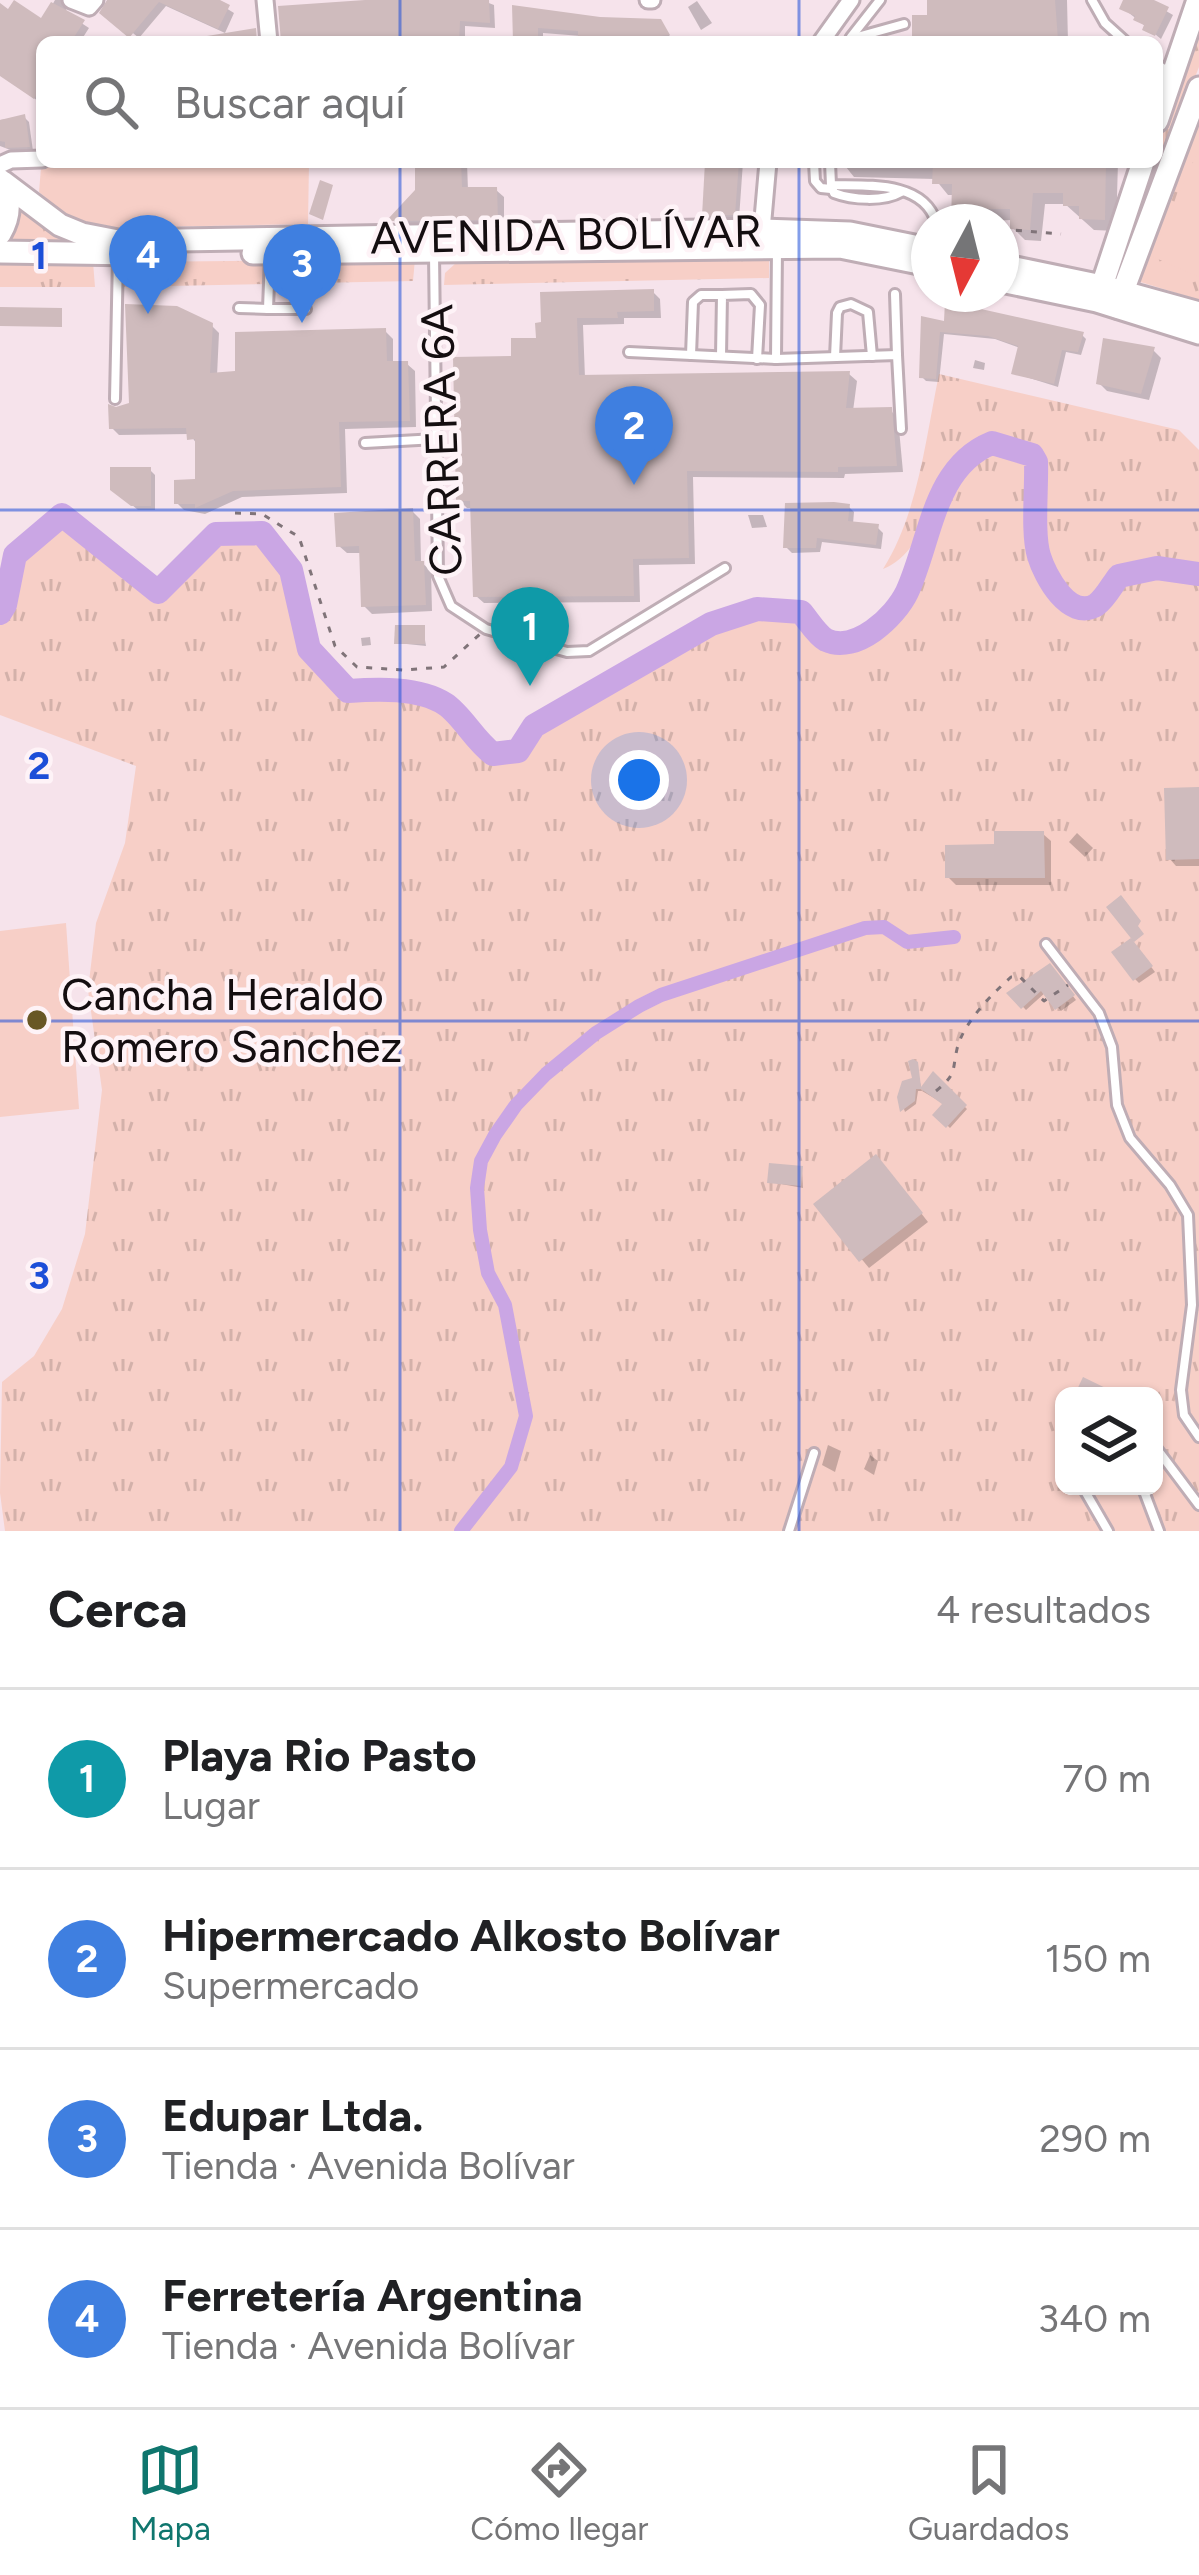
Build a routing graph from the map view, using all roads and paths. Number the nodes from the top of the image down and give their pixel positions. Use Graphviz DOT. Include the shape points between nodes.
graph roads {
  1 [pos="71,0"];
  2 [pos="266,0"];
  3 [pos="851,0"];
  4 [pos="880,0"];
  5 [pos="1092,0"];
  6 [pos="1198,0"];
  7 [pos="92,4"];
  8 [pos="904,24"];
  9 [pos="268,36"];
  10 [pos="825,36"];
  11 [pos="851,36"];
  12 [pos="862,36"];
  13 [pos="1117,36"];
  14 [pos="1165,69"];
  15 [pos="1199,88"];
  16 [pos="36,159"];
  17 [pos="768,168"];
  18 [pos="815,168"];
  19 [pos="830,168"];
  20 [pos="1142,168"];
  21 [pos="1,176"];
  22 [pos="831,187"];
  23 [pos="925,204"];
  24 [pos="1019,231"];
  25 [pos="0,234"];
  26 [pos="1061,235"];
  27 [pos="770,239"];
  28 [pos="911,246"];
  29 [pos="434,252"];
  30 [pos="0,253"];
  31 [pos="118,254"];
  32 [pos="270,254"];
  33 [pos="911,262"];
  34 [pos="1019,270"];
  35 [pos="1019,283"];
  36 [pos="895,294"];
  37 [pos="722,296"];
  38 [pos="1110,296"];
  39 [pos="239,308"];
  40 [pos="268,309"];
  41 [pos="306,309"];
  42 [pos="1199,314"];
  43 [pos="1199,333"];
  44 [pos="629,352"];
  45 [pos="691,355"];
  46 [pos="897,355"];
  47 [pos="721,356"];
  48 [pos="872,356"];
  49 [pos="835,357"];
  50 [pos="757,358"];
  51 [pos="776,359"];
  52 [pos="115,400"];
  53 [pos="902,429"];
  54 [pos="436,439"];
  55 [pos="364,443"];
  56 [pos="235,514"];
  57 [pos="725,568"];
  58 [pos="486,629"];
  59 [pos="1046,944"];
  60 [pos="1074,981"];
  61 [pos="936,1090"];
  62 [pos="1199,1437"];
  63 [pos="814,1454"];
  64 [pos="1163,1456"];
  65 [pos="1087,1495"];
  66 [pos="1145,1495"];
  67 [pos="1199,1505"];
  68 [pos="789,1531"];
  69 [pos="1108,1531"];
  70 [pos="1159,1531"];
  1 -- 7 [label="street"];
  2 -- 9 [label="street"];
  3 -- 10 [label="street"];
  4 -- 11 [label="lane"];
  5 -- 13 [label="lane"];
  6 -- 14 [label="main road"];
  8 -- 12 [label="lane"];
  15 -- 38 [label="main road"];
  16 -- 21 [label="street" via="11,160"];
  17 -- 27 [label="street"];
  18 -- 22 [label="lane" via="817,184"];
  19 -- 22 [label="lane"];
  20 -- 38 [label="main road"];
  21 -- 25 [label="main road" via="9,198"];
  21 -- 27 [label="main road, AVENIDA BOLÍVAR" via="60,224 118,241"];
  22 -- 23 [label="lane" via="838,196 886,198 902,190"];
  24 -- 26 [label="path"];
  27 -- 28 [label="main road, AVENIDA BOLÍVAR" via="850,233"];
  27 -- 29 [label="main road, AVENIDA BOLÍVAR"];
  27 -- 33 [label="main road, AVENIDA BOLÍVAR"];
  27 -- 51 [label="lane"];
  29 -- 32 [label="main road, AVENIDA BOLÍVAR"];
  29 -- 54 [label="lane, CARRERA 6A"];
  30 -- 31 [label="main road, AVENIDA BOLÍVAR"];
  31 -- 32 [label="main road, AVENIDA BOLÍVAR"];
  31 -- 52 [label="lane"];
  32 -- 40 [label="lane"];
  34 -- 38 [label="main road"];
  35 -- 38 [label="main road"];
  36 -- 46 [label="lane"];
  37 -- 45 [label="lane" via="693,302"];
  37 -- 47 [label="lane"];
  37 -- 50 [label="lane" via="758,299"];
  38 -- 42 [label="main road"];
  38 -- 43 [label="main road"];
  39 -- 40 [label="lane"];
  40 -- 41 [label="lane"];
  44 -- 45 [label="lane"];
  45 -- 47 [label="lane"];
  46 -- 48 [label="lane"];
  46 -- 53 [label="lane"];
  47 -- 50 [label="lane"];
  48 -- 49 [label="lane"];
  48 -- 49 [label="lane" via="868,312 851,304 837,313"];
  49 -- 51 [label="lane"];
  50 -- 51 [label="lane"];
  54 -- 55 [label="lane"];
  54 -- 58 [label="lane, CARRERA 6A" via="438,576 451,606"];
  56 -- 58 [label="path" via="262,514 299,537 334,646 357,667 444,667"];
  57 -- 58 [label="lane, CARRERA 6A" via="589,651 553,650"];
  59 -- 60 [label="lane"];
  60 -- 61 [label="path" via="1048,1001 1011,977 969,1028 955,1071"];
  60 -- 62 [label="lane" via="1112,1047 1117,1105 1130,1138 1188,1215 1192,1305 1180,1390"];
  63 -- 68 [label="lane"];
  64 -- 67 [label="lane"];
  65 -- 69 [label="lane"];
  66 -- 70 [label="lane"];
}
